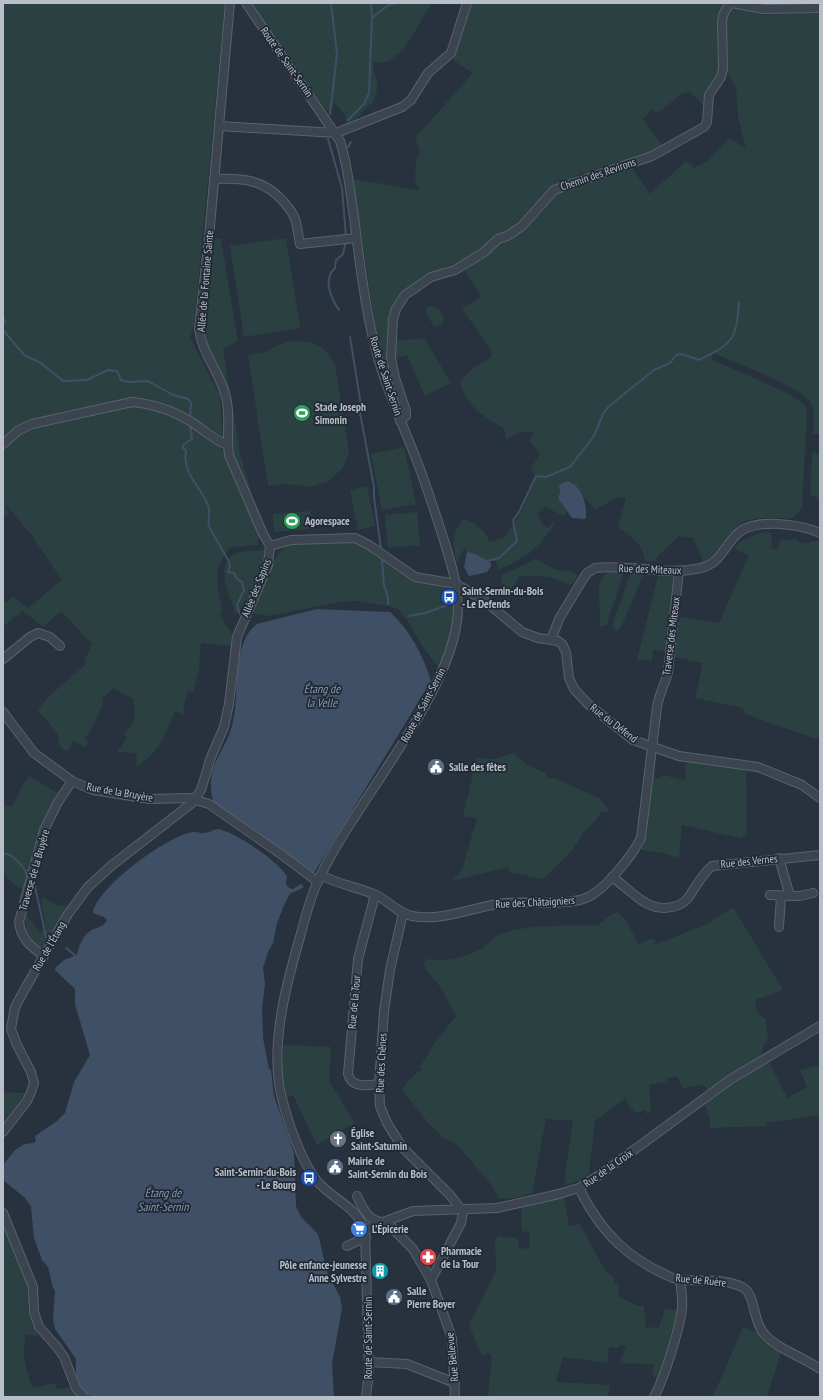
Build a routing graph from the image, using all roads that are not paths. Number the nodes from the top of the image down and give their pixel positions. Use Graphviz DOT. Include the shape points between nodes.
graph roads {
  1 [pos="230,3"];
  2 [pos="246,3"];
  3 [pos="467,3"];
  4 [pos="731,3"];
  5 [pos="820,8"];
  6 [pos="219,126"];
  7 [pos="336,133"];
  8 [pos="214,179"];
  9 [pos="350,239"];
  10 [pos="400,421"];
  11 [pos="3,444"];
  12 [pos="228,445"];
  13 [pos="820,533"];
  14 [pos="270,546"];
  15 [pos="679,571"];
  16 [pos="456,584"];
  17 [pos="551,640"];
  18 [pos="60,646"];
  19 [pos="3,659"];
  20 [pos="3,712"];
  21 [pos="650,747"];
  22 [pos="72,781"];
  23 [pos="820,798"];
  24 [pos="196,800"];
  25 [pos="820,855"];
  26 [pos="779,858"];
  27 [pos="612,877"];
  28 [pos="320,879"];
  29 [pos="813,893"];
  30 [pos="375,895"];
  31 [pos="770,895"];
  32 [pos="781,896"];
  33 [pos="790,896"];
  34 [pos="403,913"];
  35 [pos="778,927"];
  36 [pos="44,956"];
  37 [pos="7,1022"];
  38 [pos="820,1026"];
  39 [pos="379,1084"];
  40 [pos="3,1132"];
  41 [pos="579,1188"];
  42 [pos="357,1196"];
  43 [pos="462,1209"];
  44 [pos="364,1210"];
  45 [pos="3,1213"];
  46 [pos="371,1217"];
  47 [pos="361,1220"];
  48 [pos="386,1221"];
  49 [pos="366,1233"];
  50 [pos="346,1246"];
  51 [pos="431,1280"];
  52 [pos="680,1280"];
  53 [pos="369,1362"];
  54 [pos="820,1369"];
  55 [pos="455,1382"];
  56 [pos="84,1397"];
  57 [pos="366,1397"];
  58 [pos="455,1397"];
  59 [pos="654,1397"];
  1 -- 6 [label="street, Allée de la Fontaine Sainte"];
  2 -- 7 [label="street, Route de Saint-Sernin"];
  3 -- 7 [label="street" via="451,53 428,73 411,100 402,107"];
  4 -- 5 [label="street" via="763,8"];
  4 -- 10 [label="street, Chemin des Revirons" via="722,20 723,69 721,77 709,95 707,122 704,127 652,156 554,190 522,226 498,239 484,252 455,270 431,277 405,295 396,309 392,328 393,368 406,411 403,420"];
  6 -- 7 [label="street"];
  6 -- 8 [label="street, Allée de la Fontaine Sainte"];
  7 -- 9 [label="street, Route de Saint-Sernin" via="347,163"];
  8 -- 9 [label="street" via="239,178 265,185 278,195 295,218 300,244"];
  8 -- 12 [label="street, Allée de la Fontaine Sainte" via="199,329 201,342 221,383 228,405"];
  9 -- 10 [label="street, Route de Saint-Sernin" via="371,331 385,381"];
  10 -- 16 [label="street, Route de Saint-Sernin" via="422,474"];
  11 -- 12 [label="street" via="19,430 32,424 132,402 152,405 190,422"];
  12 -- 14 [label="street, Allée de la Fontaine Sainte" via="229,455 240,483"];
  13 -- 15 [label="street, Rue des Miteaux" via="807,527 785,525 765,524 748,528 736,534 714,564"];
  14 -- 16 [label="street, Allée des Sapins" via="296,540 355,538 415,577"];
  14 -- 24 [label="street, Allée des Sapins" via="268,565 237,637 224,727 210,757"];
  15 -- 17 [label="street, Rue des Miteaux" via="595,568 583,579 559,619"];
  15 -- 21 [label="street, Traverse des Miteaux" via="668,672 665,686 659,694"];
  16 -- 17 [label="street, Rue du Défend" via="485,601 522,632"];
  16 -- 28 [label="street, Route de Saint-Sernin" via="458,618 447,660 404,742 348,828"];
  17 -- 21 [label="street, Rue du Défend" via="558,641 565,648 569,678 582,698 627,736"];
  18 -- 19 [label="street" via="50,637 38,633 30,636"];
  20 -- 22 [label="street, Rue de la Bruyère" via="34,753"];
  21 -- 23 [label="street, Rue du Défend" via="687,757 758,767 802,785"];
  21 -- 27 [label="street, Rue des Châtaigniers" via="651,761 641,838 634,851"];
  22 -- 24 [label="street, Rue de la Bruyère" via="94,790 136,797"];
  22 -- 36 [label="street, Traverse de la Bruyère" via="44,830 19,922 29,945"];
  24 -- 28 [label="street, Rue de la Bruyère" via="222,812"];
  24 -- 36 [label="street, Rue de l'Étang" via="88,887 74,903"];
  25 -- 26 [label="street, Rue des Vernes"];
  26 -- 27 [label="street, Rue des Vernes" via="712,866 687,899 666,908 645,904"];
  26 -- 33 [label="street"];
  27 -- 34 [label="street, Rue des Châtaigniers" via="594,894 579,900 506,903 431,917"];
  28 -- 30 [label="street, Rue des Châtaigniers"];
  28 -- 47 [label="street, Route de Saint-Sernin" via="304,922 286,985 280,1035 279,1082 286,1110 308,1168 322,1186"];
  29 -- 33 [label="street"];
  30 -- 34 [label="street, Rue des Châtaigniers"];
  30 -- 39 [label="street, Rue de la Tour" via="358,959 348,1074 351,1080 361,1086"];
  31 -- 32 [label="street"];
  32 -- 33 [label="street"];
  32 -- 35 [label="street"];
  34 -- 39 [label="street, Rue des Chênes" via="390,970"];
  36 -- 37 [label="street, Rue de l'Étang"];
  37 -- 40 [label="street, Rue de l'Étang" via="32,1072 34,1083 27,1101"];
  38 -- 41 [label="street, Rue de la Croix" via="732,1079"];
  39 -- 43 [label="street, Rue des Chênes" via="383,1115 396,1139"];
  41 -- 43 [label="street, Rue de la Croix" via="508,1206"];
  41 -- 52 [label="street, Rue de Ruère" via="597,1217 627,1252"];
  42 -- 44 [label="street"];
  43 -- 48 [label="street, Rue de la Croix" via="413,1211"];
  43 -- 51 [label="street" via="461,1223"];
  44 -- 46 [label="street"];
  44 -- 47 [label="street"];
  45 -- 56 [label="street" via="33,1287 34,1312 39,1326 64,1357 76,1388"];
  46 -- 48 [label="street" via="377,1221"];
  46 -- 49 [label="street, Route de Saint-Sernin"];
  47 -- 49 [label="street, Route de Saint-Sernin"];
  48 -- 49 [label="street, Rue de la Croix"];
  48 -- 51 [label="street, Rue Bellevue" via="405,1238"];
  49 -- 50 [label="street, Rue de la Croix"];
  49 -- 53 [label="street, Route de Saint-Sernin"];
  51 -- 55 [label="street, Rue Bellevue" via="452,1338"];
  52 -- 54 [label="street, Rue de Ruère" via="718,1280 744,1288 750,1296 758,1324 767,1337"];
  52 -- 59 [label="street" via="680,1318"];
  53 -- 55 [label="street" via="407,1364"];
  53 -- 57 [label="street, Route de Saint-Sernin"];
  55 -- 58 [label="street, Rue Bellevue"];
}
